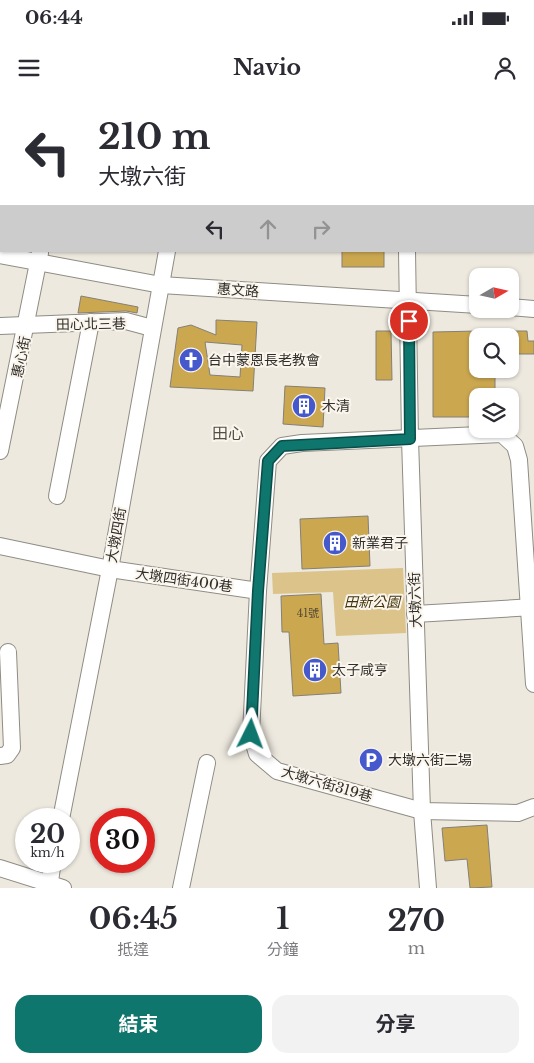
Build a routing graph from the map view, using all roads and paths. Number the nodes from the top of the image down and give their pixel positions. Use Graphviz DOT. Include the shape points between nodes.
graph roads {
  1 [pos="167,252"];
  2 [pos="407,252"];
  3 [pos="0,255"];
  4 [pos="40,257"];
  5 [pos="161,285"];
  6 [pos="409,301"];
  7 [pos="469,304"];
  8 [pos="519,308"];
  9 [pos="534,309"];
  10 [pos="91,322"];
  11 [pos="28,325"];
  12 [pos="0,326"];
  13 [pos="152,328"];
  14 [pos="410,439"];
  15 [pos="0,452"];
  16 [pos="57,496"];
  17 [pos="0,546"];
  18 [pos="110,569"];
  19 [pos="258,591"];
  20 [pos="531,607"];
  21 [pos="416,614"];
  22 [pos="8,652"];
  23 [pos="534,684"];
  24 [pos="0,756"];
  25 [pos="207,763"];
  26 [pos="534,807"];
  27 [pos="63,808"];
  28 [pos="422,811"];
  29 [pos="0,868"];
  30 [pos="53,873"];
  31 [pos="53,886"];
  32 [pos="181,888"];
  33 [pos="428,888"];
  1 -- 5 [label="street, 大墩四街"];
  2 -- 6 [label="street, 大墩六街"];
  3 -- 4 [label="street, 惠文路"];
  4 -- 5 [label="street, 惠文路"];
  4 -- 11 [label="street, 惠心街"];
  5 -- 6 [label="street, 惠文路"];
  5 -- 13 [label="street, 大墩四街"];
  6 -- 7 [label="street, 惠文路"];
  6 -- 14 [label="street, 大墩六街"];
  8 -- 9 [label="street"];
  10 -- 11 [label="street, 田心北三巷"];
  10 -- 13 [label="street, 田心北三巷" via="126,321"];
  10 -- 16 [label="street"];
  11 -- 12 [label="street, 田心北三巷"];
  11 -- 15 [label="street, 惠心街"];
  13 -- 18 [label="street, 大墩四街"];
  14 -- 19 [label="street, 大墩六街319巷" via="282,446 268,461"];
  14 -- 20 [label="street, 大墩六街319巷" via="502,434 515,446 519,460"];
  14 -- 21 [label="street, 大墩六街"];
  17 -- 18 [label="street, 大墩四街400巷"];
  18 -- 19 [label="street, 大墩四街400巷"];
  18 -- 27 [label="street, 大墩四街"];
  19 -- 28 [label="street, 大墩六街319巷" via="251,734 257,754 278,771"];
  20 -- 21 [label="street"];
  20 -- 23 [label="street, 大墩六街319巷"];
  21 -- 28 [label="street, 大墩六街"];
  22 -- 24 [label="street" via="12,748 7,755"];
  25 -- 32 [label="street"];
  26 -- 28 [label="street, 大墩六街319巷" via="518,813"];
  28 -- 33 [label="street, 大墩六街"];
  29 -- 31 [label="street"];
  30 -- 31 [label="street"];
}
